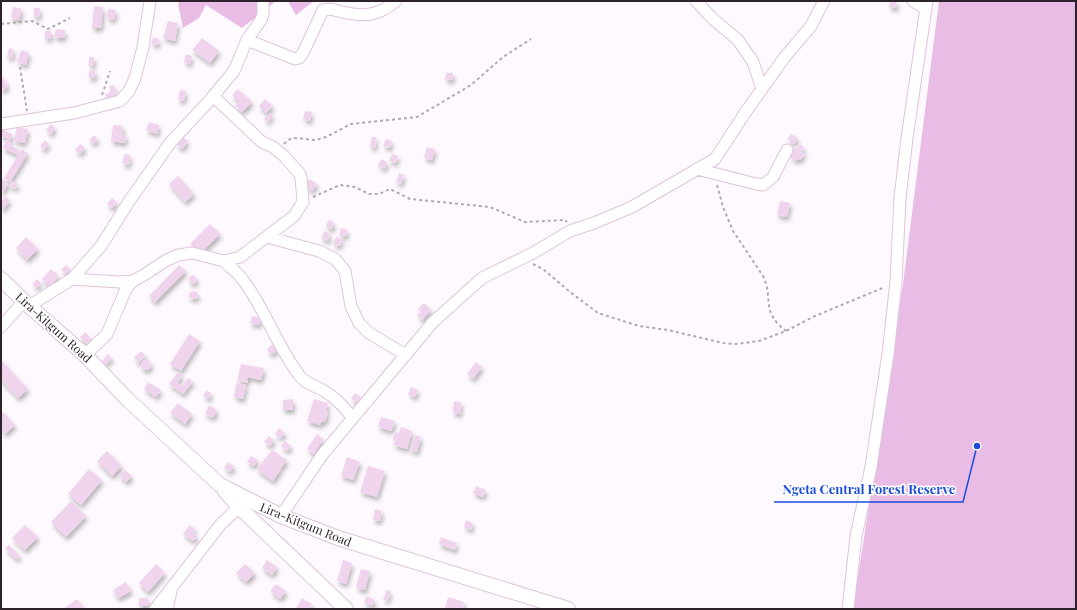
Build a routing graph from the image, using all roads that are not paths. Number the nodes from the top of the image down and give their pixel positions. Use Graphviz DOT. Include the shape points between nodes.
graph roads {
  1 [pos="150,1"];
  2 [pos="263,1"];
  3 [pos="396,1"];
  4 [pos="696,1"];
  5 [pos="914,1"];
  6 [pos="823,2"];
  7 [pos="926,5"];
  8 [pos="247,40"];
  9 [pos="762,89"];
  10 [pos="213,96"];
  11 [pos="1,124"];
  12 [pos="787,150"];
  13 [pos="697,169"];
  14 [pos="267,237"];
  15 [pos="224,261"];
  16 [pos="1,279"];
  17 [pos="72,279"];
  18 [pos="133,281"];
  19 [pos="27,304"];
  20 [pos="1,328"];
  21 [pos="85,355"];
  22 [pos="406,355"];
  23 [pos="353,418"];
  24 [pos="220,485"];
  25 [pos="239,507"];
  26 [pos="281,516"];
  27 [pos="172,586"];
  28 [pos="155,609"];
  29 [pos="167,609"];
  30 [pos="346,609"];
  31 [pos="568,609"];
  32 [pos="848,609"];
  1 -- 11 [label="street" via="135,78 129,91 120,101 57,117"];
  2 -- 8 [label="street" via="261,20"];
  3 -- 8 [label="street" via="381,12 369,15 323,10 299,58 289,57"];
  4 -- 9 [label="street" via="738,40 752,62"];
  5 -- 7 [label="street"];
  6 -- 9 [label="street" via="811,26"];
  7 -- 32 [label="street" via="900,198 896,282 882,402 856,536"];
  8 -- 10 [label="street" via="234,71"];
  9 -- 13 [label="street" via="715,159"];
  10 -- 14 [label="street" via="262,142 277,150 301,177 303,202 294,216"];
  10 -- 17 [label="street" via="170,143 101,246"];
  12 -- 13 [label="street" via="772,177 763,184"];
  13 -- 22 [label="street" via="632,207 570,231 482,278 433,322"];
  14 -- 15 [label="street" via="240,257"];
  14 -- 22 [label="street" via="318,251 334,259 345,271 351,306 359,323 369,334"];
  15 -- 18 [label="street" via="192,253 178,255"];
  15 -- 23 [label="street" via="250,290 300,377 337,400"];
  16 -- 19 [label="main road, Lira-Kitgum Road"];
  17 -- 18 [label="street"];
  17 -- 19 [label="street"];
  18 -- 21 [label="street" via="126,289 107,334"];
  19 -- 20 [label="street"];
  19 -- 21 [label="main road, Lira-Kitgum Road"];
  21 -- 24 [label="main road, Lira-Kitgum Road" via="127,399"];
  22 -- 23 [label="street"];
  23 -- 26 [label="street" via="322,455"];
  24 -- 25 [label="main road"];
  24 -- 26 [label="main road, Lira-Kitgum Road"];
  25 -- 27 [label="street" via="221,524"];
  25 -- 30 [label="main road"];
  26 -- 31 [label="main road, Lira-Kitgum Road" via="338,538"];
  27 -- 28 [label="street"];
  27 -- 29 [label="street"];
}
